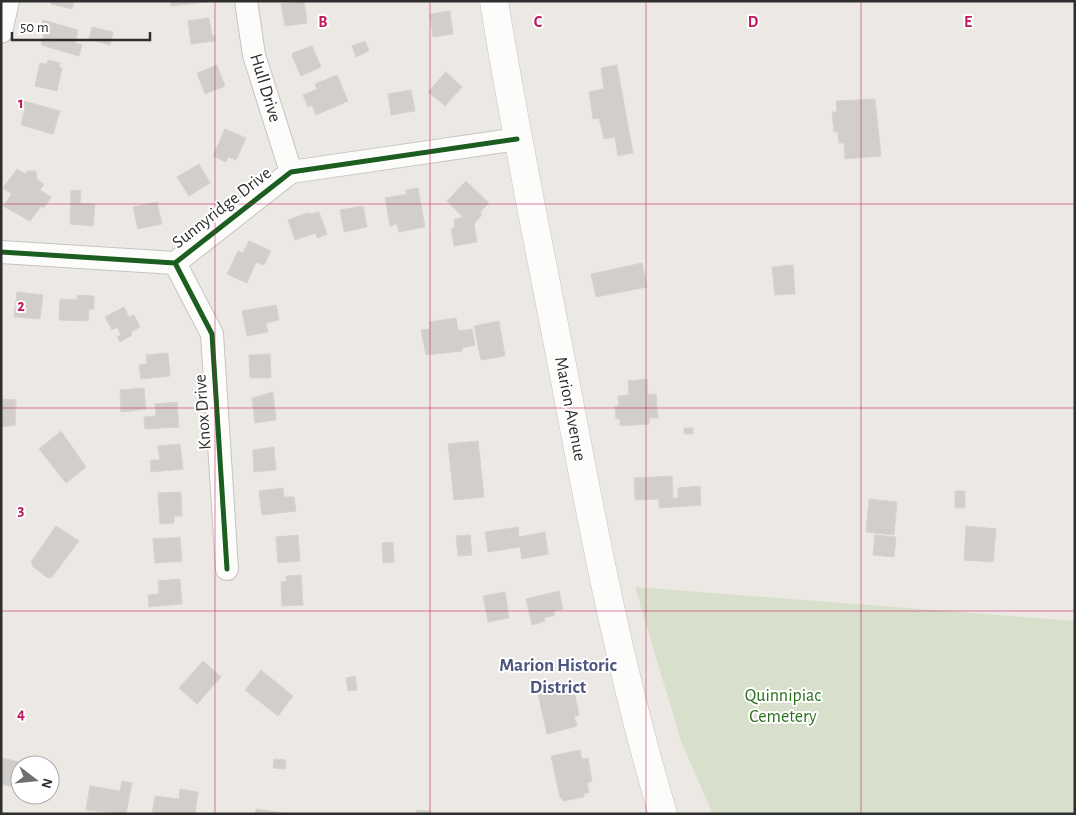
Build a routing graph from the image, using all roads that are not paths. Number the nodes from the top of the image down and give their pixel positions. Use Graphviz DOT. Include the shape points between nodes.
graph roads {
  1 [pos="8,1"];
  2 [pos="246,1"];
  3 [pos="494,1"];
  4 [pos="1,32"];
  5 [pos="517,139"];
  6 [pos="291,172"];
  7 [pos="1,252"];
  8 [pos="175,263"];
  9 [pos="227,569"];
  10 [pos="663,814"];
  1 -- 4 [label="street"];
  2 -- 6 [label="street, Hull Drive" via="254,56"];
  3 -- 5 [label="main road, Marion Avenue"];
  5 -- 6 [label="street, Sunnyridge Drive"];
  5 -- 10 [label="main road, Marion Avenue" via="601,568 643,745"];
  6 -- 8 [label="street, Sunnyridge Drive"];
  7 -- 8 [label="street, Sunnyridge Drive"];
  8 -- 9 [label="street, Knox Drive" via="212,334"];
}
